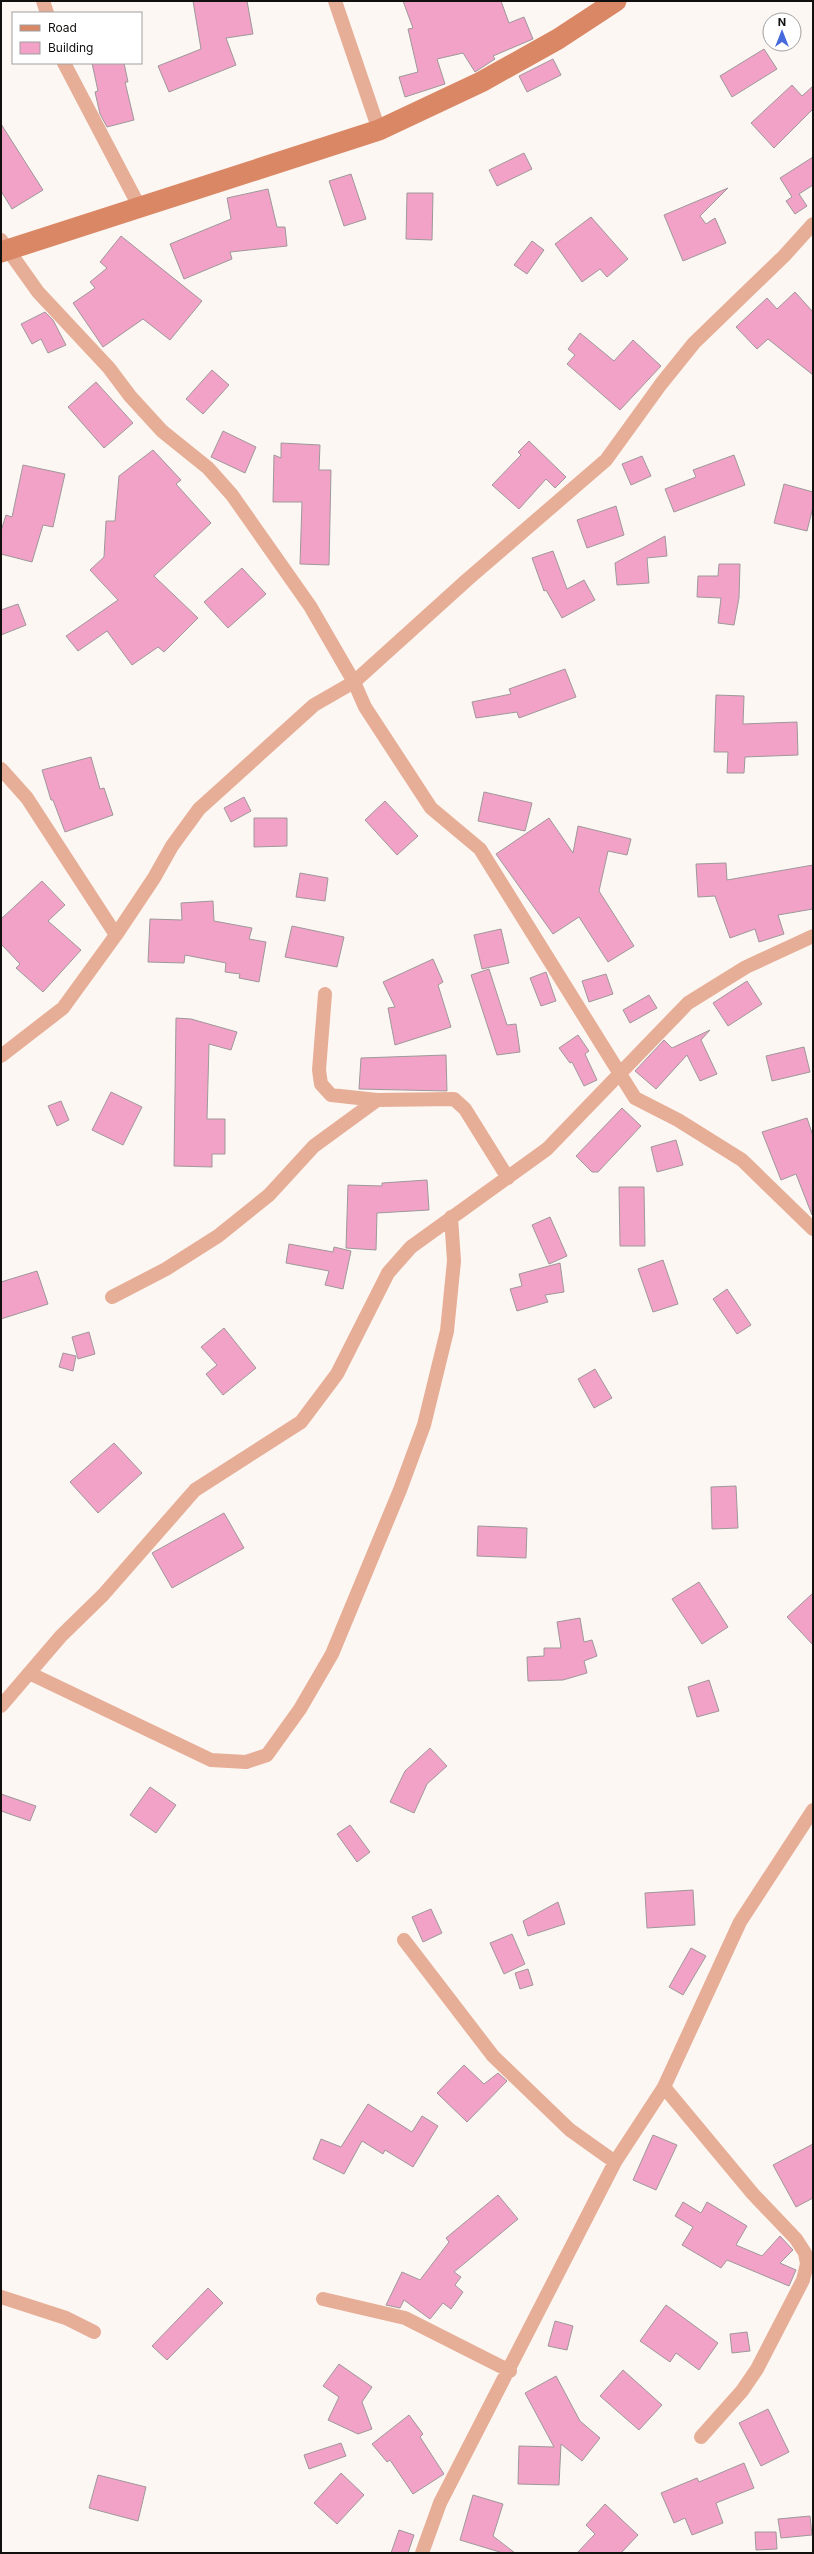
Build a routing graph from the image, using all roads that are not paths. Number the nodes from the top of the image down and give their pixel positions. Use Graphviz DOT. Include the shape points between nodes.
graph roads {
  1 [pos="43,1"];
  2 [pos="335,1"];
  3 [pos="616,1"];
  4 [pos="47,12"];
  5 [pos="65,64"];
  6 [pos="378,130"];
  7 [pos="139,206"];
  8 [pos="813,224"];
  9 [pos="3,247"];
  10 [pos="354,682"];
  11 [pos="1,769"];
  12 [pos="116,935"];
  13 [pos="813,936"];
  14 [pos="324,994"];
  15 [pos="1,1056"];
  16 [pos="618,1073"];
  17 [pos="377,1100"];
  18 [pos="508,1178"];
  19 [pos="450,1217"];
  20 [pos="813,1229"];
  21 [pos="112,1297"];
  22 [pos="29,1673"];
  23 [pos="1,1706"];
  24 [pos="813,1810"];
  25 [pos="404,1940"];
  26 [pos="664,2087"];
  27 [pos="615,2162"];
  28 [pos="1,2297"];
  29 [pos="323,2299"];
  30 [pos="94,2332"];
  31 [pos="510,2371"];
  32 [pos="701,2437"];
  33 [pos="422,2553"];
  1 -- 4 [label="street"];
  2 -- 6 [label="street"];
  3 -- 6 [label="street" via="558,39 481,82"];
  5 -- 7 [label="street"];
  6 -- 7 [label="street"];
  7 -- 9 [label="street"];
  8 -- 10 [label="street" via="784,256 694,343 606,460"];
  9 -- 10 [label="street" via="38,292 100,358 130,396 162,430 208,468 232,495 310,606"];
  10 -- 12 [label="street" via="314,705 199,809 172,846"];
  10 -- 16 [label="street" via="365,707 431,808 480,849"];
  11 -- 12 [label="street" via="27,798"];
  12 -- 15 [label="street" via="63,1008"];
  13 -- 16 [label="street" via="746,967 688,1002"];
  14 -- 17 [label="street" via="319,1070 321,1084 331,1094"];
  16 -- 18 [label="street" via="547,1149"];
  16 -- 20 [label="street" via="635,1098 678,1120 742,1160"];
  17 -- 18 [label="street" via="454,1099 464,1109"];
  17 -- 21 [label="street" via="314,1146 269,1195 218,1236 166,1269"];
  18 -- 19 [label="street"];
  19 -- 22 [label="street" via="411,1247 388,1273 337,1374 301,1422 195,1490 103,1595 61,1636"];
  19 -- 22 [label="street" via="454,1261 448,1331 424,1425 332,1654 300,1709 268,1756 246,1762 211,1760"];
  22 -- 23 [label="street"];
  24 -- 26 [label="street" via="740,1922"];
  25 -- 27 [label="street" via="493,2056 570,2130"];
  26 -- 27 [label="street"];
  26 -- 32 [label="street" via="752,2194 796,2239 805,2253 807,2264 804,2280 757,2369 742,2391"];
  27 -- 31 [label="street"];
  28 -- 30 [label="street" via="66,2318"];
  29 -- 31 [label="street" via="405,2318"];
  31 -- 33 [label="street" via="440,2503"];
}
